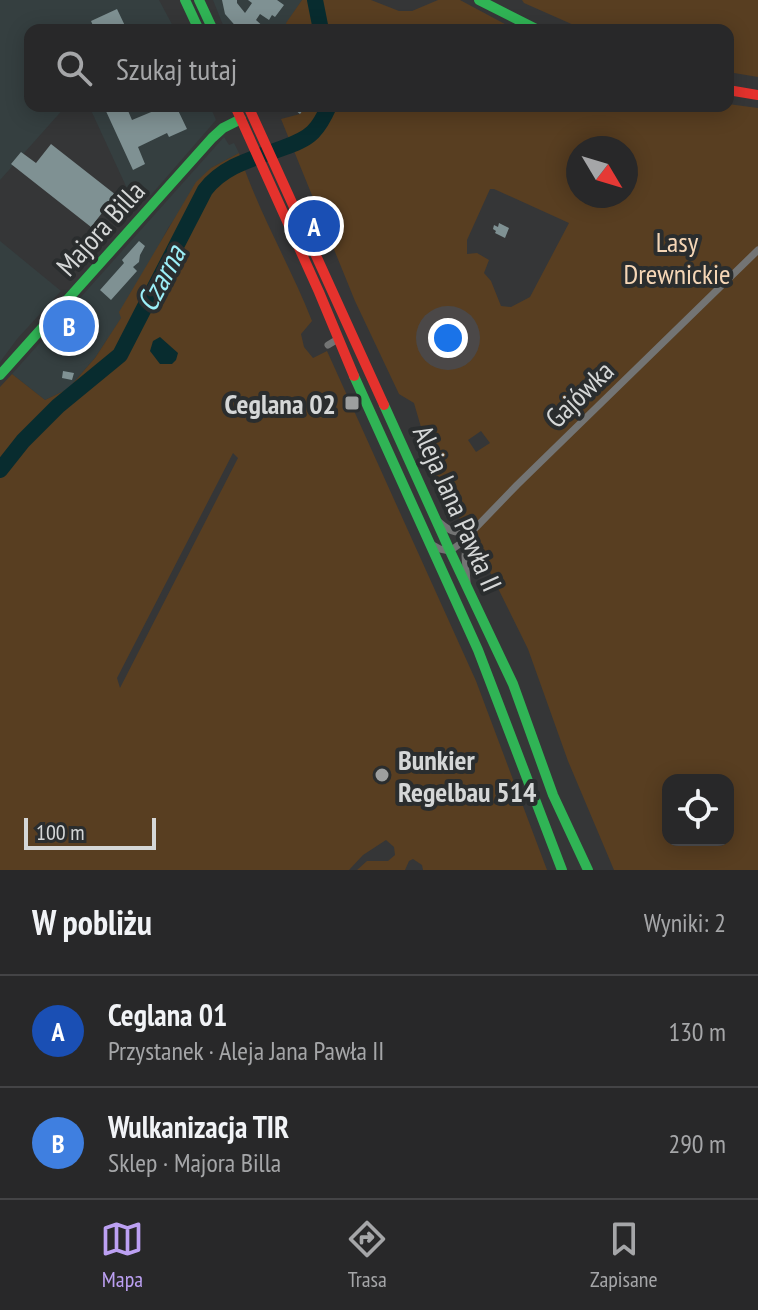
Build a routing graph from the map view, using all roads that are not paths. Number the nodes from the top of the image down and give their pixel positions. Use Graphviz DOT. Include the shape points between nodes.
graph roads {
  1 [pos="185,0"];
  2 [pos="199,0"];
  3 [pos="479,0"];
  4 [pos="488,3"];
  5 [pos="196,24"];
  6 [pos="210,24"];
  7 [pos="527,24"];
  8 [pos="734,91"];
  9 [pos="758,95"];
  10 [pos="238,112"];
  11 [pos="250,112"];
  12 [pos="241,119"];
  13 [pos="259,144"];
  14 [pos="271,172"];
  15 [pos="758,250"];
  16 [pos="338,339"];
  17 [pos="328,345"];
  18 [pos="0,375"];
  19 [pos="437,520"];
  20 [pos="476,527"];
  21 [pos="467,537"];
  22 [pos="427,539"];
  23 [pos="450,551"];
  24 [pos="468,589"];
  25 [pos="562,870"];
  26 [pos="588,870"];
  1 -- 5 [label="main road"];
  2 -- 6 [label="main road"];
  3 -- 4 [label="main road"];
  4 -- 7 [label="main road"];
  8 -- 9 [label="main road"];
  10 -- 12 [label="main road"];
  11 -- 13 [label="main road"];
  12 -- 13 [label="main road"];
  12 -- 18 [label="main road, Majora Billa" via="212,138"];
  13 -- 14 [label="main road"];
  14 -- 16 [label="main road, Aleja Jana Pawła II"];
  14 -- 19 [label="main road, Aleja Jana Pawła II" via="303,224"];
  15 -- 20 [label="street, Gajówka"];
  16 -- 17 [label="street"];
  16 -- 22 [label="main road, Aleja Jana Pawła II"];
  19 -- 20 [label="street" via="458,533"];
  19 -- 23 [label="main road, Aleja Jana Pawła II"];
  20 -- 21 [label="street, Gajówka"];
  21 -- 23 [label="street, Gajówka"];
  21 -- 24 [label="street"];
  22 -- 23 [label="street"];
  22 -- 25 [label="main road, Aleja Jana Pawła II" via="482,659"];
  23 -- 24 [label="main road, Aleja Jana Pawła II"];
  24 -- 26 [label="main road, Aleja Jana Pawła II" via="513,684 553,795"];
}
